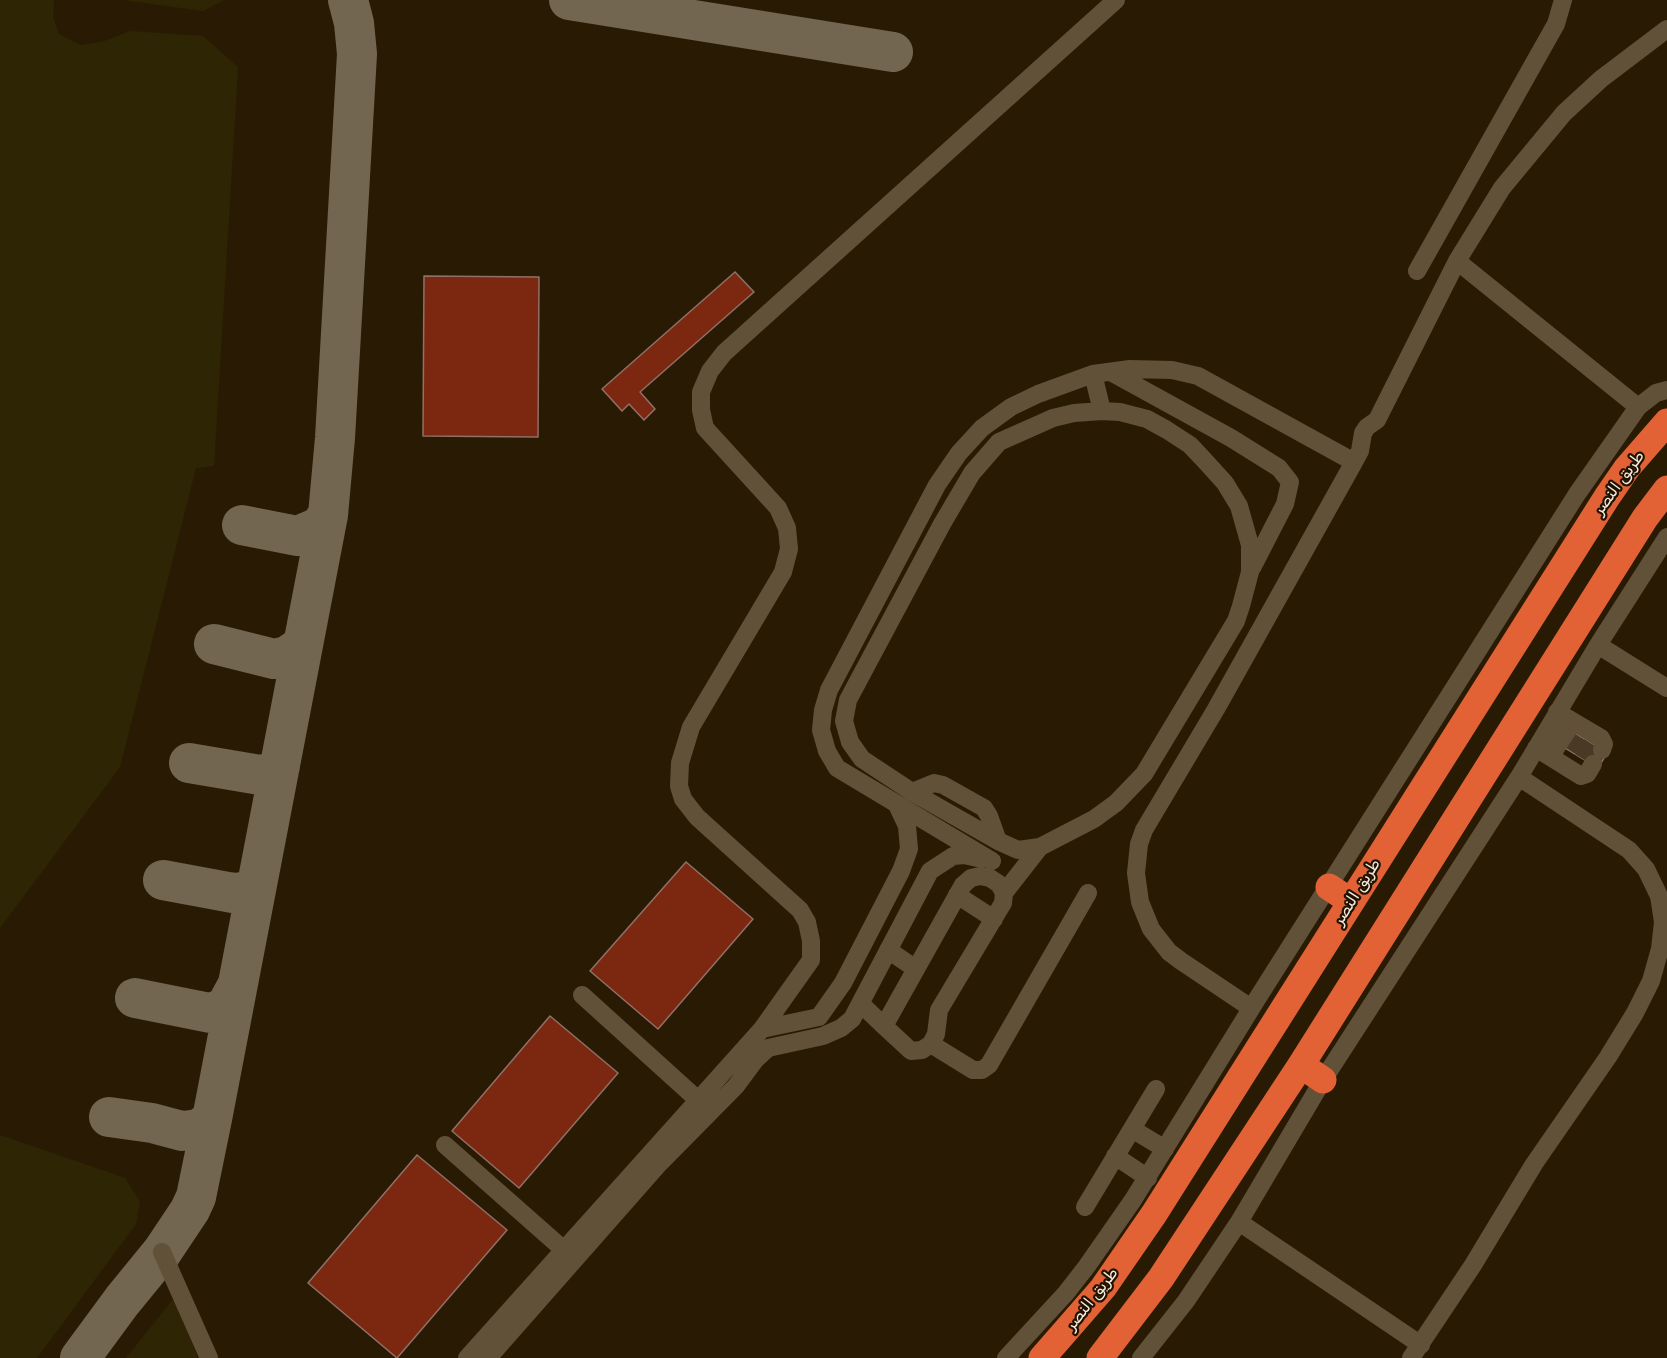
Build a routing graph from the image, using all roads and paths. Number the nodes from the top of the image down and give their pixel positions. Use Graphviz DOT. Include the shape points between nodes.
graph roads {
  1 [pos="1116,0"];
  2 [pos="1563,0"];
  3 [pos="1667,29"];
  4 [pos="1457,261"];
  5 [pos="1417,271"];
  6 [pos="1102,373"];
  7 [pos="1667,390"];
  8 [pos="1638,407"];
  9 [pos="1102,411"];
  10 [pos="1667,422"];
  11 [pos="982,428"];
  12 [pos="999,442"];
  13 [pos="1357,457"];
  14 [pos="1667,489"];
  15 [pos="1667,537"];
  16 [pos="1250,572"];
  17 [pos="879,594"];
  18 [pos="899,605"];
  19 [pos="1598,645"];
  20 [pos="1667,688"];
  21 [pos="1557,712"];
  22 [pos="1577,749"];
  23 [pos="884,774"];
  24 [pos="1519,777"];
  25 [pos="873,790"];
  26 [pos="897,805"];
  27 [pos="1001,843"];
  28 [pos="1040,847"];
  29 [pos="992,861"];
  30 [pos="980,876"];
  31 [pos="1004,893"];
  32 [pos="1088,893"];
  33 [pos="1340,894"];
  34 [pos="957,895"];
  35 [pos="994,919"];
  36 [pos="888,950"];
  37 [pos="916,969"];
  38 [pos="582,995"];
  39 [pos="861,1004"];
  40 [pos="1251,1008"];
  41 [pos="884,1026"];
  42 [pos="762,1029"];
  43 [pos="931,1044"];
  44 [pos="1301,1065"];
  45 [pos="1323,1080"];
  46 [pos="1156,1089"];
  47 [pos="698,1100"];
  48 [pos="1132,1130"];
  49 [pos="445,1145"];
  50 [pos="1165,1149"];
  51 [pos="1115,1156"];
  52 [pos="1145,1197"];
  53 [pos="1085,1207"];
  54 [pos="1239,1222"];
  55 [pos="564,1250"];
  56 [pos="162,1252"];
  57 [pos="1416,1352"];
  58 [pos="209,1358"];
  59 [pos="467,1358"];
  60 [pos="488,1358"];
  61 [pos="1006,1358"];
  62 [pos="1042,1358"];
  63 [pos="1100,1358"];
  64 [pos="1141,1358"];
  1 -- 42 [label="street" via="724,353 701,392 705,428 778,508 788,538 783,572 691,727 680,763 683,799 800,910 807,922 811,960"];
  2 -- 5 [label="street" via="1556,24"];
  3 -- 4 [label="street" via="1564,113 1502,188"];
  4 -- 8 [label="street"];
  4 -- 13 [label="street" via="1377,420 1366,427"];
  6 -- 9 [label="street"];
  6 -- 11 [label="street" via="1038,394"];
  6 -- 13 [label="street" via="1158,359 1199,367"];
  6 -- 16 [label="street" via="1231,438 1279,468 1290,482 1285,504"];
  7 -- 8 [label="street"];
  8 -- 33 [label="street" via="1577,494"];
  9 -- 12 [label="street" via="1053,418"];
  9 -- 16 [label="street" via="1147,419 1190,445 1206,462 1239,506 1251,545"];
  10 -- 33 [label="highway, طريق النصر" via="1627,468"];
  11 -- 12 [label="street"];
  11 -- 17 [label="street" via="937,485"];
  12 -- 18 [label="street" via="972,473"];
  13 -- 40 [label="street" via="1216,709 1150,817 1139,844 1137,887 1155,935 1180,961"];
  14 -- 44 [label="highway" via="1645,518"];
  15 -- 19 [label="street"];
  16 -- 28 [label="street" via="1236,621 1144,774 1094,819"];
  17 -- 18 [label="street"];
  17 -- 25 [label="street" via="829,690 821,730 826,751 837,768"];
  18 -- 23 [label="street" via="848,700 844,721 850,742 862,759"];
  19 -- 20 [label="street"];
  19 -- 21 [label="street"];
  21 -- 22 [label="street"];
  21 -- 22 [label="street"];
  22 -- 24 [label="street"];
  23 -- 25 [label="street"];
  23 -- 27 [label="street"];
  24 -- 45 [label="street"];
  24 -- 57 [label="street" via="1621,844 1646,869 1659,896 1663,922 1660,949 1651,981 1635,1013"];
  25 -- 26 [label="street"];
  26 -- 29 [label="street"];
  26 -- 42 [label="street" via="907,826 909,849 843,983 819,1017"];
  27 -- 28 [label="street" via="1018,850"];
  27 -- 29 [label="street"];
  28 -- 31 [label="street"];
  29 -- 30 [label="street"];
  29 -- 36 [label="street" via="953,856 930,871"];
  30 -- 31 [label="street" via="999,884"];
  30 -- 34 [label="street" via="970,878"];
  31 -- 35 [label="street" via="1004,903"];
  32 -- 43 [label="street" via="989,1065 973,1070"];
  33 -- 40 [label="street"];
  33 -- 52 [label="highway, طريق النصر"];
  34 -- 35 [label="street"];
  34 -- 37 [label="street"];
  35 -- 43 [label="street" via="939,1010"];
  36 -- 37 [label="street"];
  36 -- 39 [label="street"];
  37 -- 41 [label="street"];
  38 -- 47 [label="street"];
  39 -- 41 [label="street"];
  39 -- 60 [label="street" via="841,1028 768,1048 756,1059 736,1086 657,1166"];
  40 -- 50 [label="street"];
  41 -- 43 [label="street" via="911,1051"];
  42 -- 47 [label="street"];
  44 -- 45 [label="highway"];
  44 -- 63 [label="highway" via="1161,1278"];
  45 -- 54 [label="street"];
  46 -- 48 [label="street"];
  47 -- 55 [label="street"];
  48 -- 50 [label="street"];
  48 -- 51 [label="street"];
  49 -- 55 [label="street"];
  50 -- 52 [label="street"];
  51 -- 52 [label="street"];
  51 -- 53 [label="street"];
  52 -- 61 [label="street"];
  52 -- 62 [label="highway, طريق النصر" via="1103,1288"];
  54 -- 57 [label="street"];
  54 -- 64 [label="street" via="1186,1301"];
  55 -- 59 [label="street"];
  56 -- 58 [label="street"];
}
